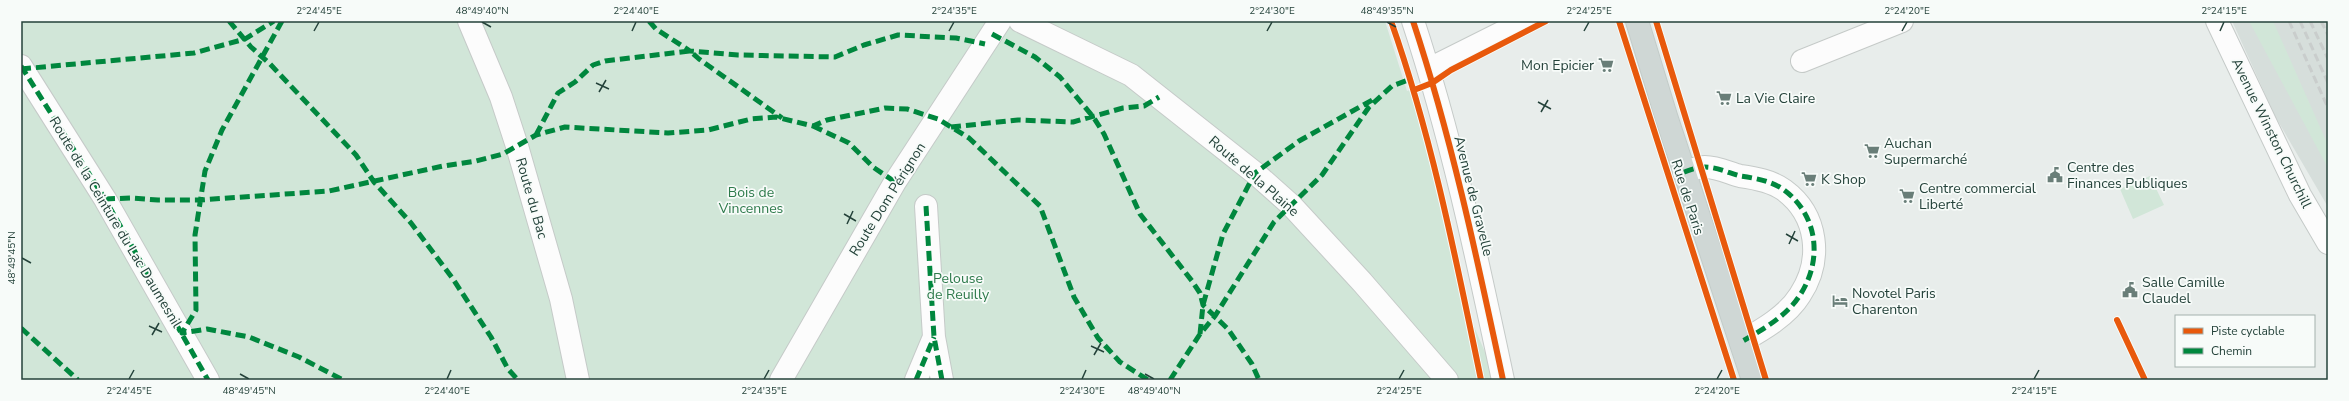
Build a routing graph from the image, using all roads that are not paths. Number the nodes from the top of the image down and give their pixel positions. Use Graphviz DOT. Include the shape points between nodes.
graph roads {
  1 [pos="469,21"];
  2 [pos="1000,21"];
  3 [pos="1020,21"];
  4 [pos="1413,21"];
  5 [pos="1525,21"];
  6 [pos="1637,21"];
  7 [pos="1902,21"];
  8 [pos="2217,21"];
  9 [pos="1802,61"];
  10 [pos="21,66"];
  11 [pos="1429,69"];
  12 [pos="1684,172"];
  13 [pos="926,206"];
  14 [pos="2328,243"];
  15 [pos="934,336"];
  16 [pos="1741,342"];
  17 [pos="208,380"];
  18 [pos="578,380"];
  19 [pos="781,380"];
  20 [pos="916,380"];
  21 [pos="942,380"];
  22 [pos="1447,380"];
  23 [pos="1503,380"];
  24 [pos="1753,380"];
  1 -- 18 [label="street, Route du Bac" via="501,97 517,146 561,299"];
  2 -- 19 [label="street, Route Dom Pérignon" via="895,182"];
  3 -- 22 [label="street, Route de la Plaine" via="1131,75 1255,173 1291,205"];
  4 -- 11 [label="street, Avenue de Gravelle"];
  5 -- 11 [label="street"];
  6 -- 12 [label="main road, Rue de Paris"];
  7 -- 9 [label="street"];
  8 -- 14 [label="street, Avenue Winston Churchill" via="2300,195"];
  10 -- 17 [label="street, Route de la Ceinture du Lac Daumesnil" via="105,199"];
  11 -- 23 [label="street, Avenue de Gravelle" via="1468,214"];
  12 -- 16 [label="main road, Rue de Paris"];
  12 -- 16 [label="street" via="1704,167 1765,181 1783,189 1795,200 1812,226 1815,251 1813,265 1800,296 1783,314"];
  13 -- 15 [label="street"];
  15 -- 20 [label="street"];
  15 -- 21 [label="street"];
  16 -- 24 [label="main road, Rue de Paris"];
}
